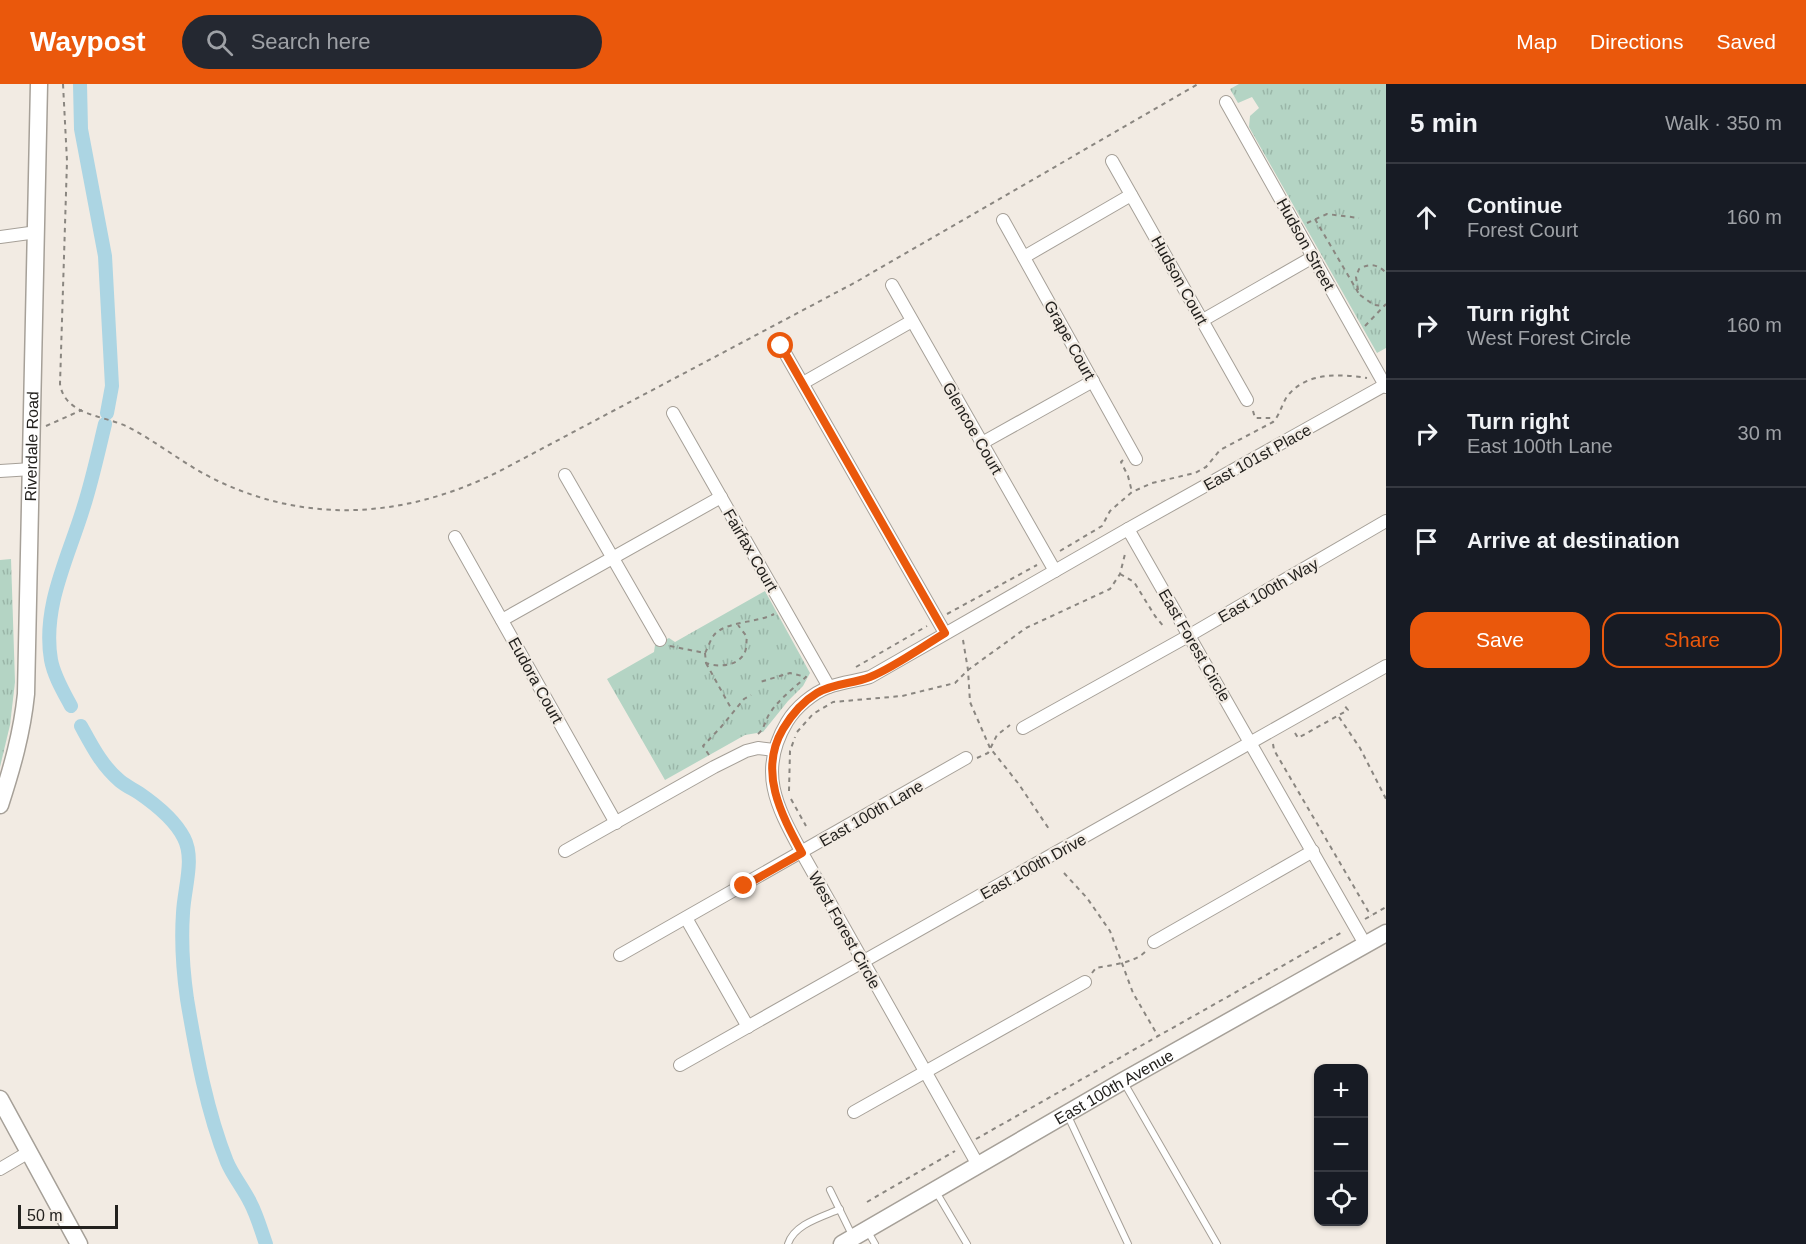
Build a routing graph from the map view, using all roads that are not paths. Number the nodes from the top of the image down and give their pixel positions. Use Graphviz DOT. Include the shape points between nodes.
graph roads {
  1 [pos="39,84"];
  2 [pos="1226,102"];
  3 [pos="1112,161"];
  4 [pos="1131,195"];
  5 [pos="1003,220"];
  6 [pos="37,232"];
  7 [pos="0,237"];
  8 [pos="1024,257"];
  9 [pos="1313,257"];
  10 [pos="892,285"];
  11 [pos="912,321"];
  12 [pos="1203,321"];
  13 [pos="781,346"];
  14 [pos="1093,381"];
  15 [pos="803,383"];
  16 [pos="1385,386"];
  17 [pos="1247,400"];
  18 [pos="673,413"];
  19 [pos="982,443"];
  20 [pos="1135,457"];
  21 [pos="32,469"];
  22 [pos="0,471"];
  23 [pos="565,476"];
  24 [pos="721,497"];
  25 [pos="1386,521"];
  26 [pos="1128,529"];
  27 [pos="455,537"];
  28 [pos="612,558"];
  29 [pos="1055,571"];
  30 [pos="502,620"];
  31 [pos="945,633"];
  32 [pos="1190,635"];
  33 [pos="660,640"];
  34 [pos="1386,666"];
  35 [pos="829,687"];
  36 [pos="1023,728"];
  37 [pos="1251,743"];
  38 [pos="774,750"];
  39 [pos="966,758"];
  40 [pos="0,805"];
  41 [pos="616,823"];
  42 [pos="565,851"];
  43 [pos="1313,851"];
  44 [pos="802,853"];
  45 [pos="686,918"];
  46 [pos="1386,933"];
  47 [pos="1154,942"];
  48 [pos="1365,944"];
  49 [pos="620,955"];
  50 [pos="863,962"];
  51 [pos="1085,982"];
  52 [pos="748,1027"];
  53 [pos="680,1065"];
  54 [pos="925,1071"];
  55 [pos="1123,1081"];
  56 [pos="0,1099"];
  57 [pos="854,1112"];
  58 [pos="1066,1113"];
  59 [pos="29,1152"];
  60 [pos="978,1165"];
  61 [pos="0,1169"];
  62 [pos="830,1190"];
  63 [pos="934,1190"];
  64 [pos="840,1209"];
  65 [pos="860,1239"];
  66 [pos="79,1244"];
  67 [pos="788,1244"];
  68 [pos="967,1244"];
  69 [pos="1128,1244"];
  70 [pos="1217,1244"];
  1 -- 6 [label="street, Riverdale Road"];
  2 -- 9 [label="street, Hudson Street"];
  3 -- 4 [label="street, Hudson Court"];
  4 -- 8 [label="street"];
  4 -- 12 [label="street, Hudson Court"];
  5 -- 8 [label="street, Grape Court"];
  6 -- 7 [label="street"];
  6 -- 21 [label="street, Riverdale Road"];
  8 -- 14 [label="street, Grape Court"];
  9 -- 12 [label="street"];
  9 -- 16 [label="street, Hudson Street"];
  10 -- 11 [label="street, Glencoe Court"];
  11 -- 15 [label="street"];
  11 -- 19 [label="street, Glencoe Court"];
  12 -- 17 [label="street, Hudson Court"];
  13 -- 15 [label="street"];
  14 -- 19 [label="street"];
  14 -- 20 [label="street, Grape Court"];
  15 -- 31 [label="street"];
  16 -- 26 [label="street, East 101st Place"];
  18 -- 24 [label="street, Fairfax Court"];
  19 -- 29 [label="street, Glencoe Court"];
  21 -- 22 [label="street"];
  21 -- 40 [label="street, Riverdale Road" via="23,727"];
  23 -- 28 [label="street"];
  24 -- 28 [label="street"];
  24 -- 35 [label="street, Fairfax Court"];
  25 -- 32 [label="street, East 100th Way"];
  26 -- 29 [label="street"];
  26 -- 32 [label="street, East Forest Circle"];
  27 -- 30 [label="street, Eudora Court"];
  28 -- 30 [label="street"];
  28 -- 33 [label="street"];
  29 -- 31 [label="street"];
  30 -- 41 [label="street, Eudora Court"];
  31 -- 35 [label="street, West Forest Circle" via="870,677"];
  32 -- 36 [label="street, East 100th Way"];
  32 -- 37 [label="street, East Forest Circle"];
  34 -- 37 [label="street, East 100th Drive"];
  35 -- 38 [label="street, West Forest Circle" via="795,710"];
  37 -- 43 [label="street, East Forest Circle"];
  37 -- 50 [label="street, East 100th Drive"];
  38 -- 41 [label="street" via="746,751"];
  38 -- 44 [label="street, West Forest Circle" via="772,771 778,804"];
  39 -- 44 [label="street, East 100th Lane"];
  41 -- 42 [label="street"];
  43 -- 47 [label="street"];
  43 -- 48 [label="street, East Forest Circle"];
  44 -- 45 [label="street, East 100th Lane"];
  44 -- 50 [label="street, West Forest Circle"];
  45 -- 49 [label="street, East 100th Lane"];
  45 -- 52 [label="street"];
  46 -- 48 [label="street, East 100th Avenue"];
  48 -- 55 [label="street, East 100th Avenue"];
  50 -- 52 [label="street, East 100th Drive"];
  50 -- 54 [label="street, West Forest Circle"];
  51 -- 54 [label="street"];
  52 -- 53 [label="street, East 100th Drive"];
  54 -- 57 [label="street"];
  54 -- 60 [label="street, West Forest Circle"];
  55 -- 58 [label="street, East 100th Avenue"];
  55 -- 70 [label="lane"];
  56 -- 59 [label="street"];
  58 -- 60 [label="street, East 100th Avenue"];
  58 -- 69 [label="lane"];
  59 -- 61 [label="street"];
  59 -- 66 [label="street"];
  60 -- 63 [label="street, East 100th Avenue"];
  62 -- 64 [label="lane"];
  63 -- 65 [label="street, East 100th Avenue"];
  63 -- 68 [label="lane"];
  64 -- 65 [label="lane"];
  64 -- 67 [label="lane" via="793,1233"];
}
